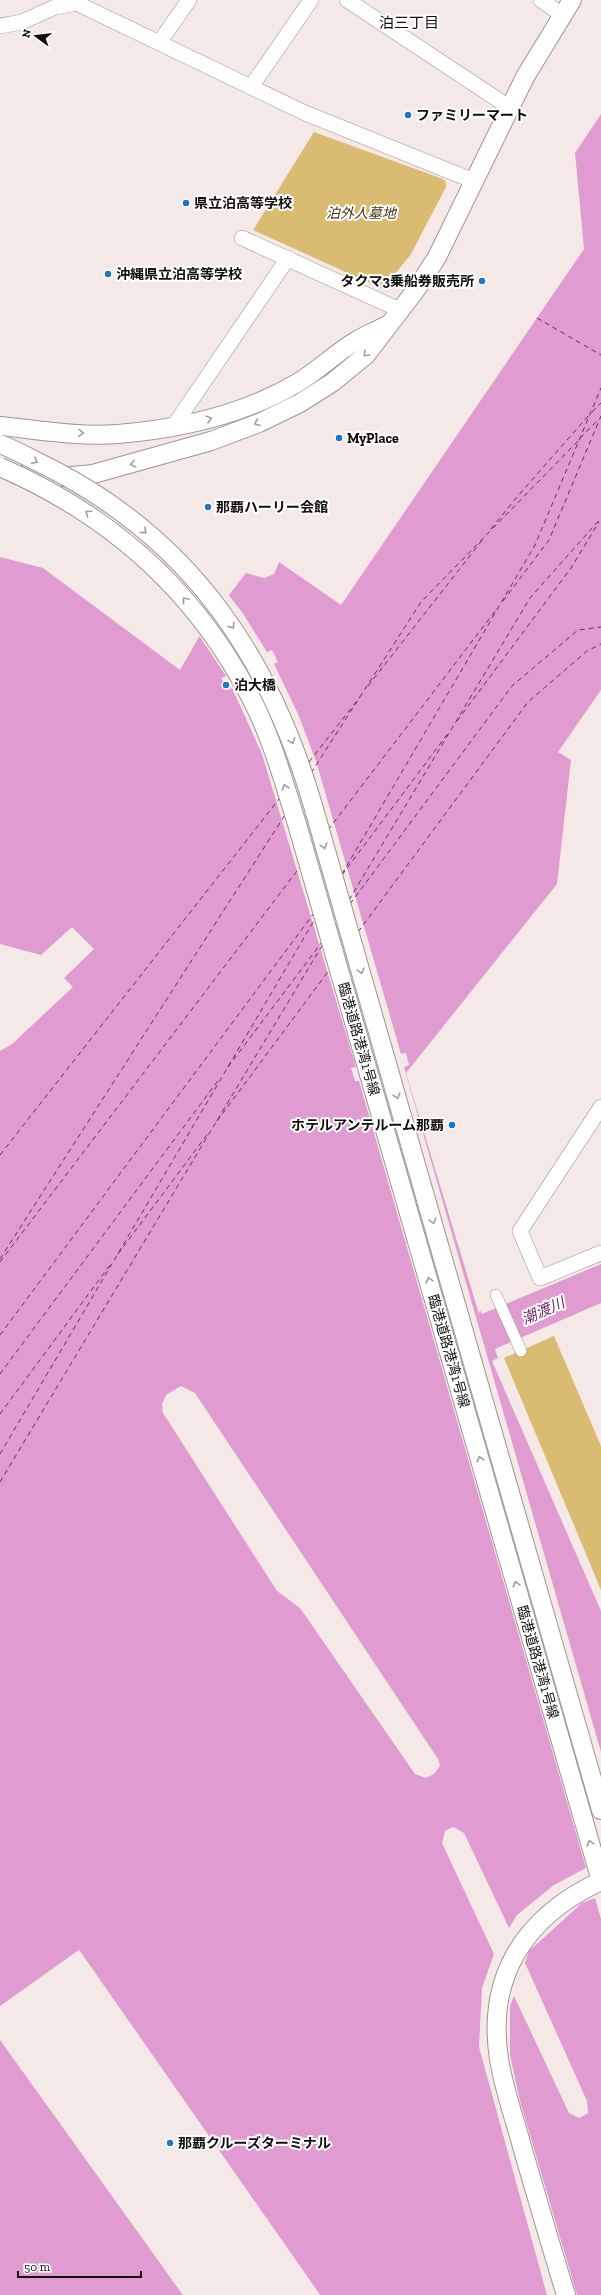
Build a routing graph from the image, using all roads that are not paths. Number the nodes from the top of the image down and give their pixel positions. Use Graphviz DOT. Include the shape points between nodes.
graph roads {
  1 [pos="189,0"];
  2 [pos="311,0"];
  3 [pos="347,0"];
  4 [pos="541,0"];
  5 [pos="572,0"];
  6 [pos="75,1"];
  7 [pos="562,15"];
  8 [pos="0,26"];
  9 [pos="159,43"];
  10 [pos="251,87"];
  11 [pos="509,107"];
  12 [pos="474,181"];
  13 [pos="242,238"];
  14 [pos="288,258"];
  15 [pos="395,317"];
  16 [pos="0,426"];
  17 [pos="173,427"];
  18 [pos="0,444"];
  19 [pos="0,467"];
  20 [pos="0,474"];
  21 [pos="601,1107"];
  22 [pos="601,1253"];
  23 [pos="496,1295"];
  24 [pos="520,1351"];
  25 [pos="601,1810"];
  26 [pos="601,1881"];
  27 [pos="566,2295"];
  1 -- 9 [label="street"];
  2 -- 10 [label="street"];
  3 -- 11 [label="street"];
  4 -- 7 [label="street"];
  5 -- 7 [label="street"];
  6 -- 8 [label="street" via="22,22"];
  6 -- 9 [label="street"];
  7 -- 11 [label="street"];
  9 -- 10 [label="street"];
  10 -- 12 [label="street" via="305,113"];
  11 -- 12 [label="street"];
  12 -- 15 [label="street" via="437,257"];
  13 -- 14 [label="street"];
  14 -- 15 [label="street"];
  14 -- 17 [label="street"];
  17 -- 15 [label="street, one-way" via="230,413 271,397 324,366 355,341"];
  15 -- 20 [label="street, one-way" via="366,355 333,382 300,403 224,436 143,462 93,474 63,477"];
  16 -- 17 [label="street, one-way" via="60,433 117,434"];
  18 -- 25 [label="street, 臨港道路港湾1号線, one-way, bridge" via="103,499 159,544 192,577 223,614 243,643 276,704 308,788"];
  26 -- 19 [label="street, 臨港道路港湾1号線, one-way, bridge" via="297,824 258,712 240,676 208,628 170,582 146,559 124,539 80,508 27,478"];
  21 -- 22 [label="street" via="520,1231 540,1278"];
  23 -- 24 [label="street"];
  26 -- 27 [label="street" via="553,1909 522,1941 506,1971 498,2002 496,2030 499,2060"];
}
